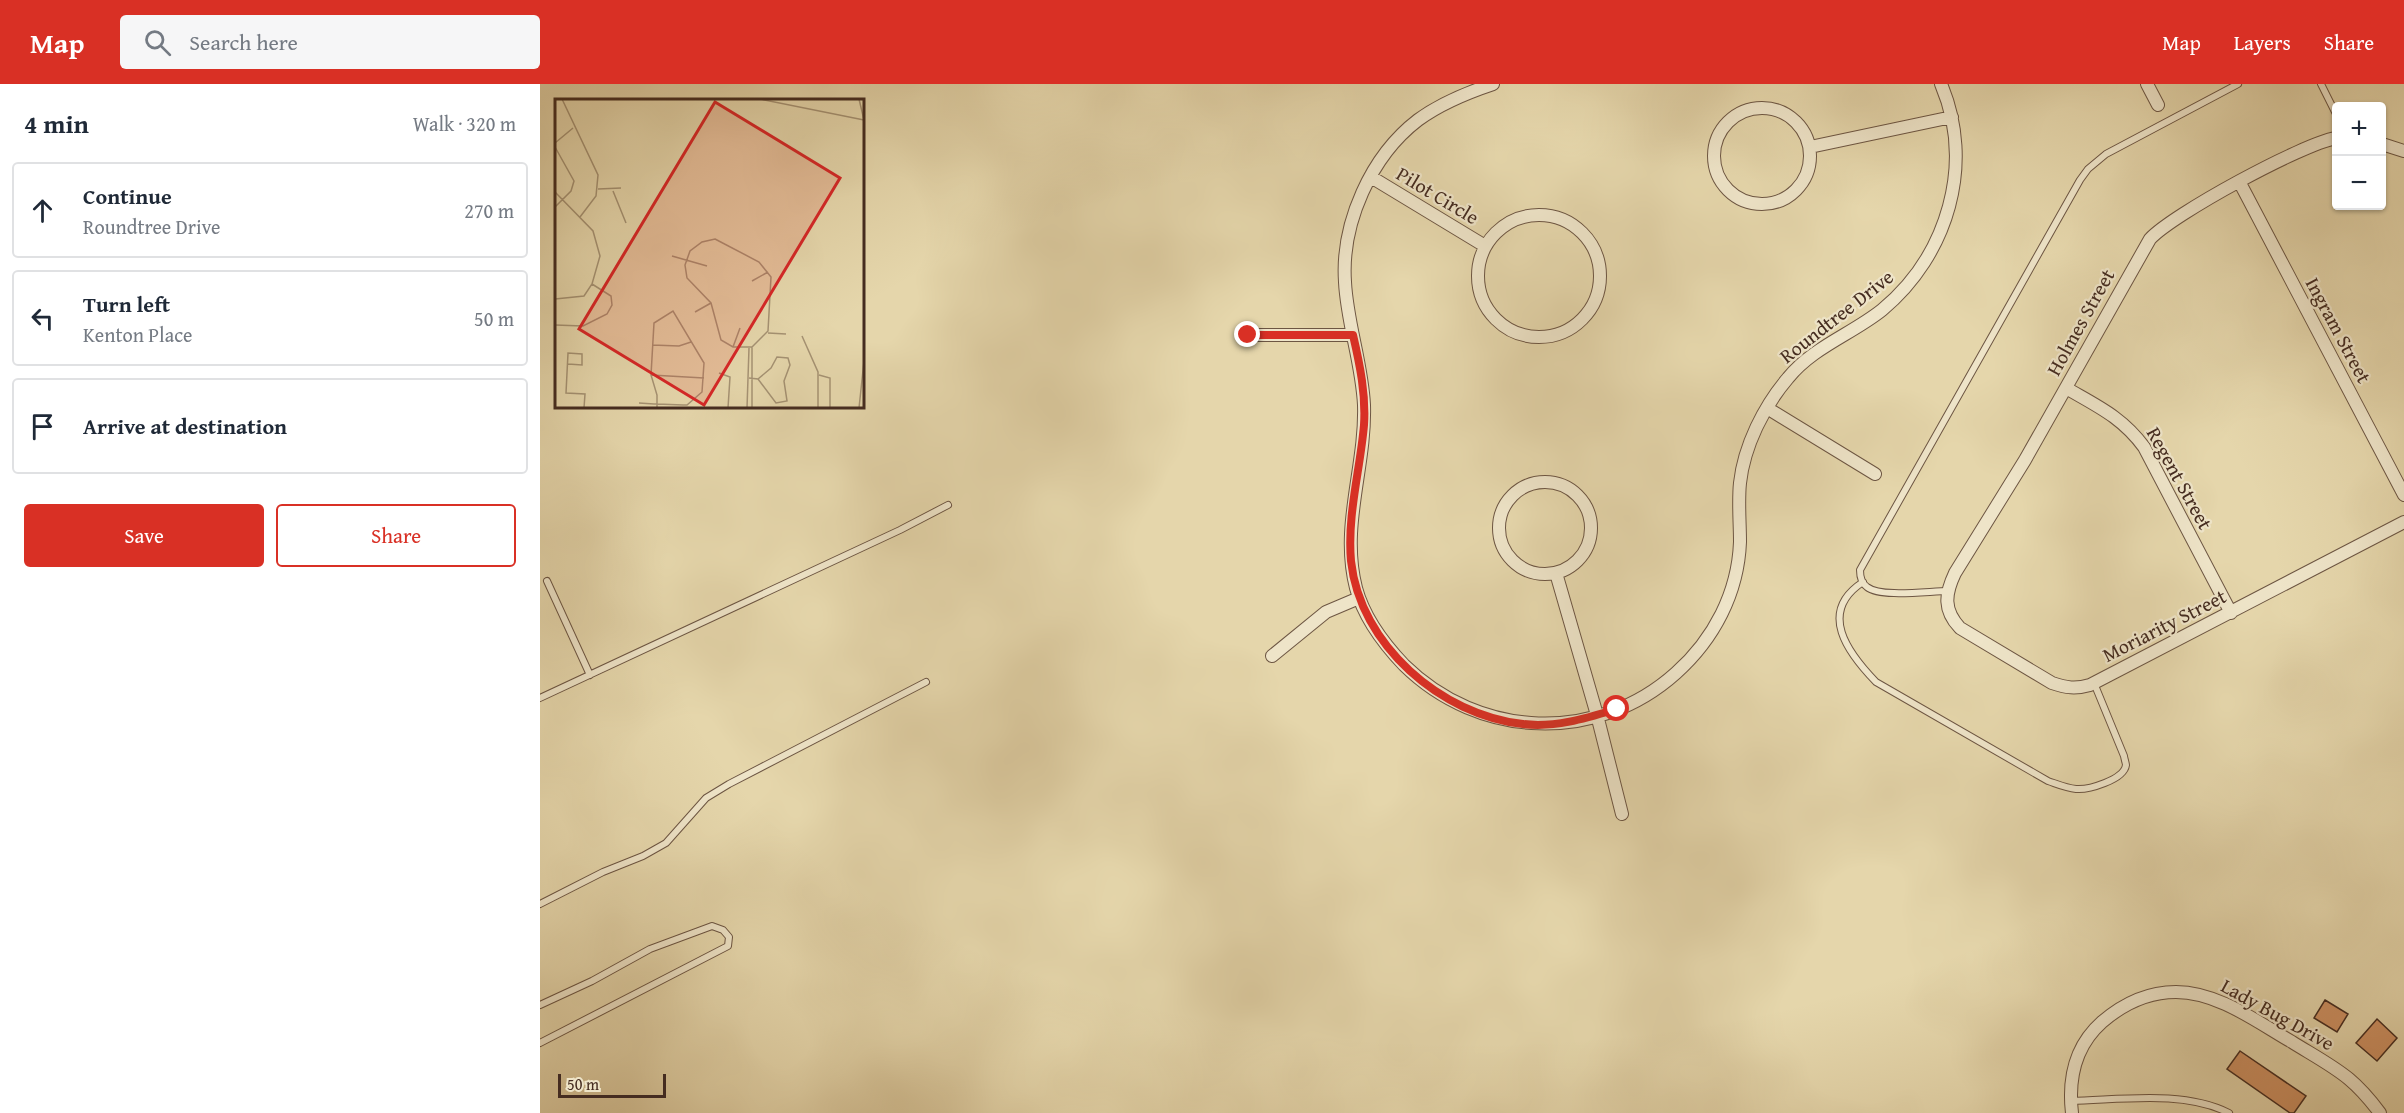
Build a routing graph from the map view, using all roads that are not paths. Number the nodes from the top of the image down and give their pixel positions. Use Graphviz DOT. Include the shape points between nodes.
graph roads {
  1 [pos="1493,84"];
  2 [pos="1941,84"];
  3 [pos="2146,84"];
  4 [pos="2238,84"];
  5 [pos="2321,84"];
  6 [pos="2158,105"];
  7 [pos="2332,105"];
  8 [pos="1952,117"];
  9 [pos="2332,140"];
  10 [pos="2386,145"];
  11 [pos="1810,147"];
  12 [pos="2404,151"];
  13 [pos="1371,177"];
  14 [pos="2240,183"];
  15 [pos="1485,246"];
  16 [pos="1248,335"];
  17 [pos="1353,335"];
  18 [pos="2066,388"];
  19 [pos="1767,408"];
  20 [pos="1875,474"];
  21 [pos="2404,495"];
  22 [pos="948,505"];
  23 [pos="2404,522"];
  24 [pos="1556,573"];
  25 [pos="547,581"];
  26 [pos="1863,582"];
  27 [pos="1948,591"];
  28 [pos="1359,598"];
  29 [pos="1947,610"];
  30 [pos="2231,613"];
  31 [pos="1272,656"];
  32 [pos="590,675"];
  33 [pos="926,682"];
  34 [pos="2094,683"];
  35 [pos="540,698"];
  36 [pos="1597,715"];
  37 [pos="1622,814"];
  38 [pos="540,904"];
  39 [pos="540,1005"];
  40 [pos="540,1043"];
  41 [pos="2072,1107"];
  42 [pos="2229,1113"];
  43 [pos="2380,1113"];
  1 -- 13 [label="street, Roundtree Drive" via="1451,100 1419,120 1395,143"];
  2 -- 8 [label="street, Roundtree Drive"];
  3 -- 6 [label="street"];
  4 -- 26 [label="lane" via="2106,154 2088,169 1864,559 1860,570"];
  5 -- 7 [label="lane"];
  8 -- 11 [label="street"];
  8 -- 19 [label="street, Roundtree Drive" via="1956,169 1952,192 1942,232 1924,266 1883,309 1799,366"];
  9 -- 14 [label="street, Holmes Street" via="2300,151"];
  10 -- 12 [label="street"];
  11 -- 11 [label="street" via="1794,119 1764,107 1733,117 1721,129 1713,160 1725,189 1752,204 1768,205 1790,196 1805,178"];
  13 -- 15 [label="street, Pilot Circle"];
  13 -- 17 [label="street, Roundtree Drive" via="1356,209 1346,249 1345,283"];
  14 -- 18 [label="street, Holmes Street" via="2170,221 2150,239"];
  14 -- 21 [label="street, Ingram Street"];
  15 -- 15 [label="street, Pilot Circle" via="1478,266 1481,297 1498,322 1516,334 1536,338 1557,336 1575,327 1590,312 1600,284 1597,254 1572,223 1533,214 1514,219"];
  16 -- 17 [label="street"];
  17 -- 28 [label="street, Roundtree Drive" via="1364,402 1350,532"];
  18 -- 27 [label="street, Holmes Street"];
  18 -- 30 [label="street, Regent Street" via="2117,417 2144,447"];
  19 -- 20 [label="street"];
  19 -- 36 [label="street, Roundtree Drive" via="1749,447 1740,480 1739,557 1722,614 1699,649 1674,675 1632,703"];
  22 -- 32 [label="lane"];
  23 -- 30 [label="street, Moriarity Street"];
  24 -- 24 [label="street" via="1581,557 1591,528 1589,513 1571,489 1542,481 1514,493 1504,505 1499,535 1504,549 1520,566 1541,574"];
  24 -- 36 [label="street"];
  25 -- 32 [label="lane"];
  26 -- 27 [label="lane" via="1880,592"];
  26 -- 34 [label="lane" via="1844,600 1839,626 1854,658 1876,682 2048,781 2085,788 2123,772 2124,756"];
  27 -- 29 [label="street, Holmes Street"];
  28 -- 31 [label="street" via="1326,612"];
  28 -- 36 [label="street, Roundtree Drive" via="1392,652 1427,685 1465,707 1523,724 1559,723"];
  29 -- 34 [label="street, Moriarity Street" via="1960,628 2052,682 2078,688"];
  30 -- 34 [label="street, Moriarity Street"];
  32 -- 35 [label="lane"];
  33 -- 38 [label="lane" via="706,798 666,843"];
  36 -- 37 [label="street"];
  39 -- 40 [label="lane" via="650,949 712,926 729,937 728,946"];
  41 -- 42 [label="lane" via="2179,1098 2207,1103"];
  41 -- 43 [label="street, Lady Bug Drive" via="2071,1079 2076,1060 2095,1029 2134,1000 2177,992 2204,996 2225,1005 2292,1042 2349,1079"];
}
